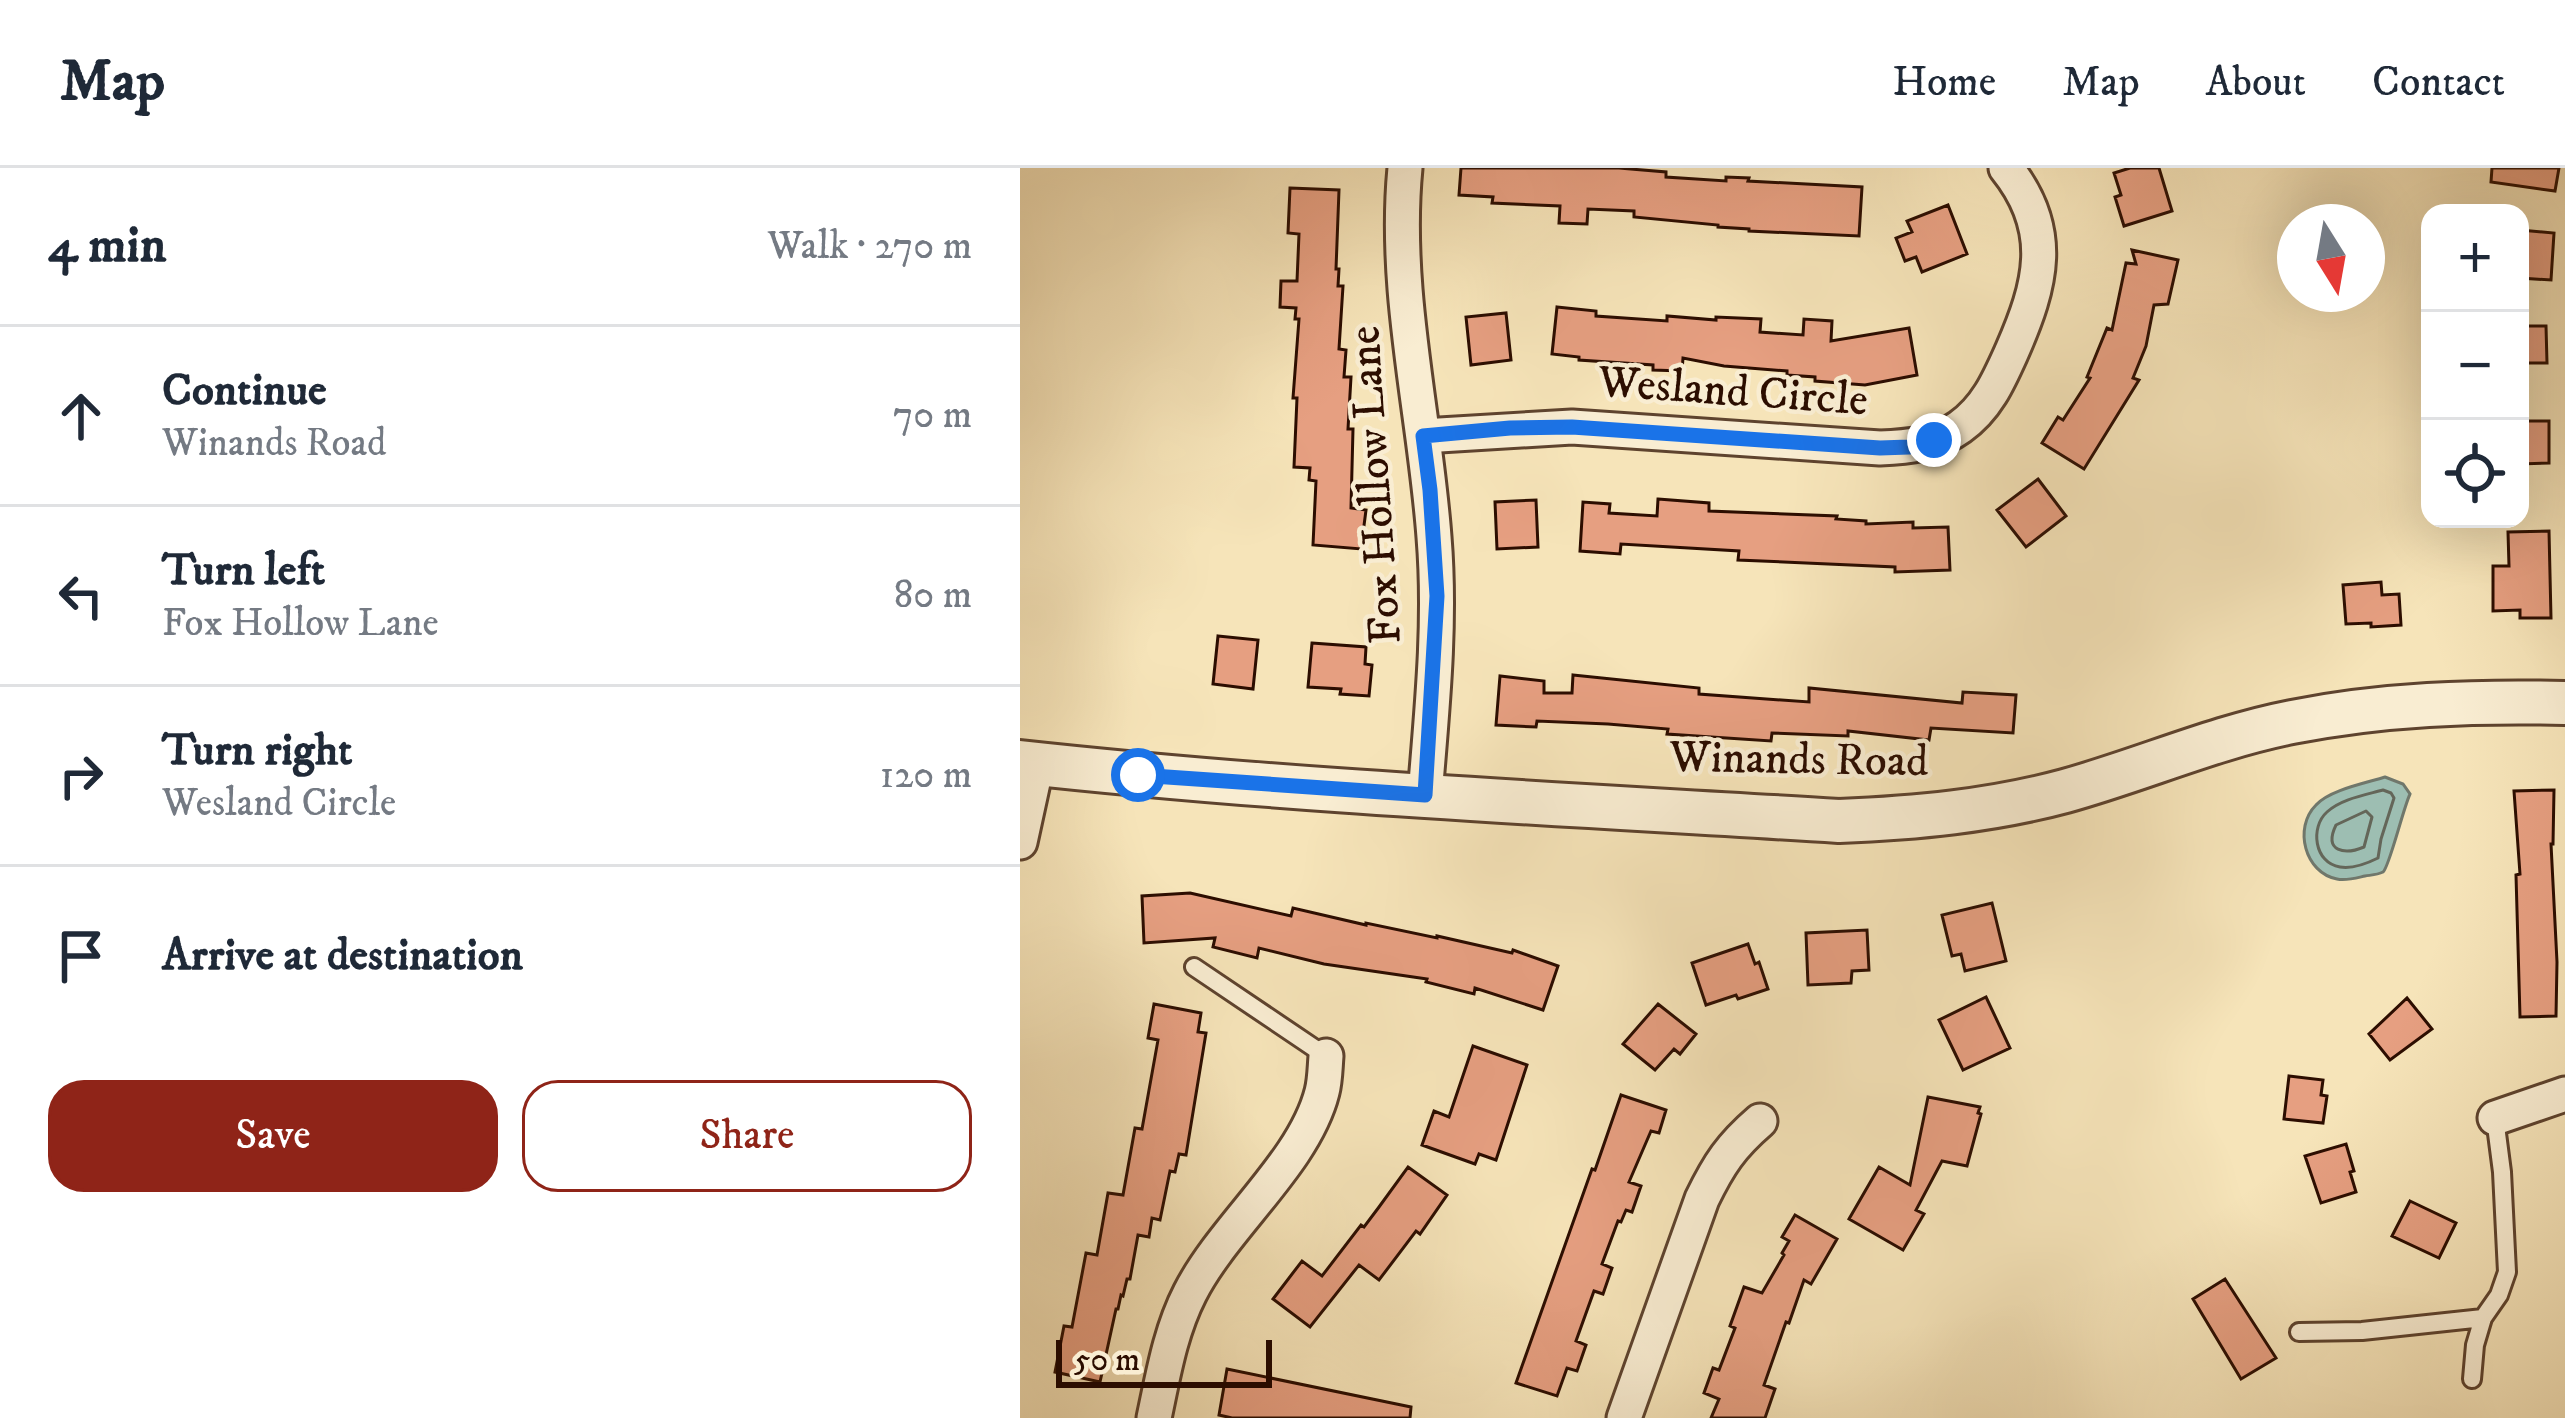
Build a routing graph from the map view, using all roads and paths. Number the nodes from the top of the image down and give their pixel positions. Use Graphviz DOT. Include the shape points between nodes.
graph roads {
  1 [pos="1405,168"];
  2 [pos="2006,168"];
  3 [pos="1423,436"];
  4 [pos="2565,703"];
  5 [pos="1029,763"];
  6 [pos="1425,795"];
  7 [pos="1020,842"];
  8 [pos="1194,967"];
  9 [pos="1326,1055"];
  10 [pos="2565,1094"];
  11 [pos="2495,1118"];
  12 [pos="1760,1121"];
  13 [pos="2483,1318"];
  14 [pos="2299,1332"];
  15 [pos="2472,1379"];
  16 [pos="1154,1418"];
  17 [pos="1624,1418"];
  1 -- 3 [label="street, Fox Hollow Lane" via="1406,276"];
  2 -- 3 [label="street, Wesland Circle" via="2039,240 2038,282 1995,388 1967,421 1934,440 1880,448 1572,427"];
  3 -- 6 [label="street, Fox Hollow Lane" via="1437,596"];
  4 -- 6 [label="street, Winands Road" via="2481,701 2288,723 2063,791 1905,818 1839,821"];
  5 -- 6 [label="street, Winands Road"];
  5 -- 7 [label="street"];
  8 -- 9 [label="lane"];
  9 -- 16 [label="street" via="1323,1089 1303,1138 1190,1294"];
  10 -- 11 [label="street"];
  11 -- 13 [label="lane" via="2507,1272"];
  12 -- 17 [label="street" via="1710,1182"];
  13 -- 14 [label="lane"];
  13 -- 15 [label="lane"];
}
